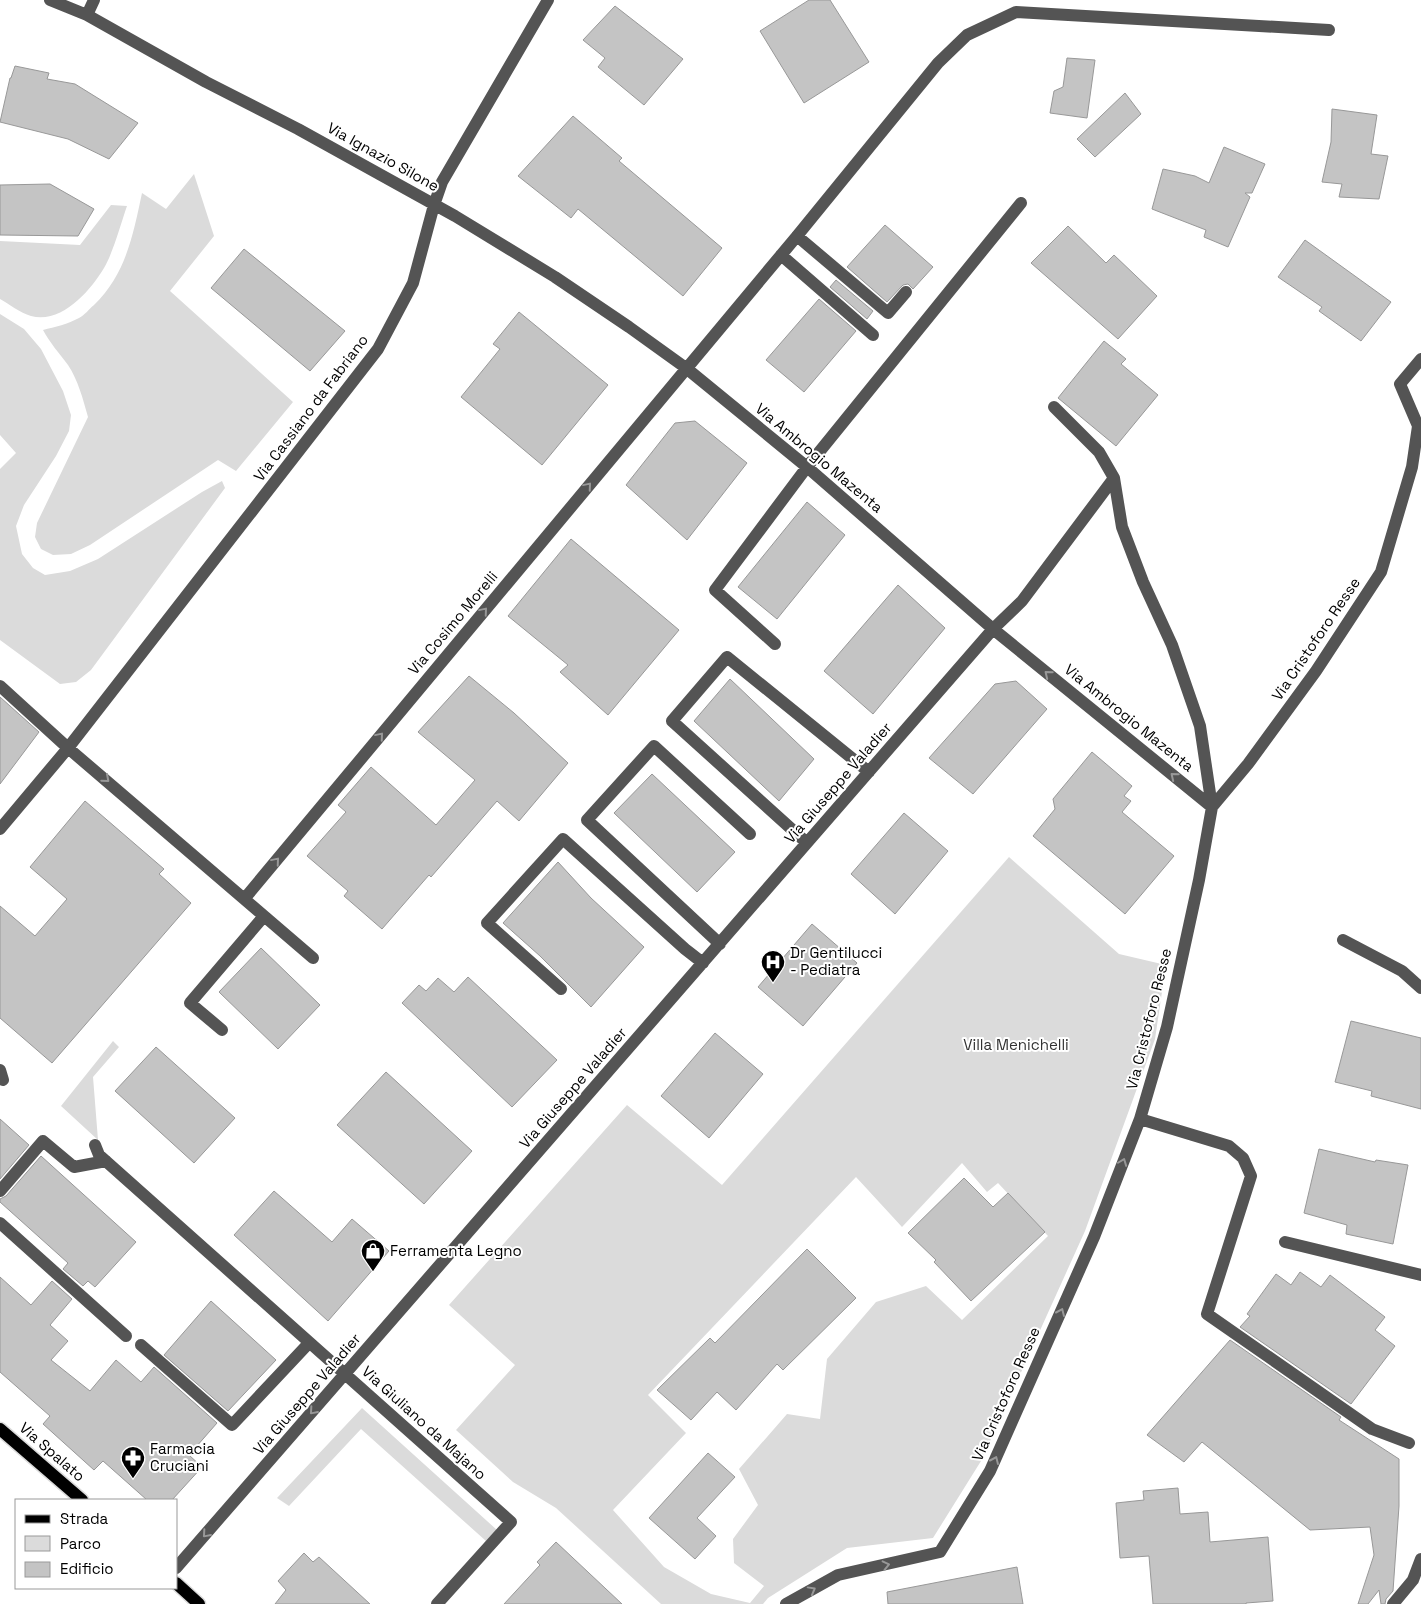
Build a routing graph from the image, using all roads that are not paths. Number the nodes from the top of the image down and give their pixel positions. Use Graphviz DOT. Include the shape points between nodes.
graph roads {
  1 [pos="50,0"];
  2 [pos="94,0"];
  3 [pos="548,0"];
  4 [pos="66,3"];
  5 [pos="87,15"];
  6 [pos="1329,30"];
  7 [pos="1021,203"];
  8 [pos="434,205"];
  9 [pos="797,236"];
  10 [pos="781,255"];
  11 [pos="906,292"];
  12 [pos="873,334"];
  13 [pos="1421,359"];
  14 [pos="686,368"];
  15 [pos="1054,407"];
  16 [pos="807,467"];
  17 [pos="1114,478"];
  18 [pos="993,629"];
  19 [pos="775,644"];
  20 [pos="0,686"];
  21 [pos="68,748"];
  22 [pos="869,772"];
  23 [pos="1212,807"];
  24 [pos="0,829"];
  25 [pos="750,834"];
  26 [pos="807,843"];
  27 [pos="245,898"];
  28 [pos="264,916"];
  29 [pos="1343,940"];
  30 [pos="720,944"];
  31 [pos="313,958"];
  32 [pos="703,963"];
  33 [pos="561,988"];
  34 [pos="1421,988"];
  35 [pos="222,1030"];
  36 [pos="1140,1119"];
  37 [pos="0,1191"];
  38 [pos="0,1223"];
  39 [pos="1285,1242"];
  40 [pos="1421,1275"];
  41 [pos="126,1336"];
  42 [pos="309,1343"];
  43 [pos="141,1345"];
  44 [pos="345,1374"];
  45 [pos="0,1429"];
  46 [pos="1409,1443"];
  47 [pos="81,1499"];
  48 [pos="1421,1559"];
  49 [pos="178,1566"];
  50 [pos="178,1585"];
  51 [pos="199,1604"];
  52 [pos="437,1604"];
  53 [pos="786,1604"];
  54 [pos="1393,1604"];
  1 -- 4 [label="street, Via Ignazio Silone"];
  2 -- 5 [label="street"];
  3 -- 8 [label="street, Via Cassiano da Fabriano" via="442,182"];
  4 -- 5 [label="street, Via Ignazio Silone"];
  5 -- 8 [label="street, Via Ignazio Silone"];
  6 -- 9 [label="street" via="1016,12 968,35 938,63"];
  7 -- 16 [label="street"];
  8 -- 14 [label="street, Via Ignazio Silone" via="555,277"];
  8 -- 21 [label="street, Via Cassiano da Fabriano" via="413,283 378,348"];
  9 -- 10 [label="street"];
  9 -- 11 [label="street" via="888,312"];
  10 -- 12 [label="street"];
  10 -- 14 [label="street"];
  13 -- 23 [label="street, Via Cristoforo Resse" via="1400,384 1418,426 1412,467 1381,572 1316,671"];
  14 -- 16 [label="street, Via Ambrogio Mazenta"];
  27 -- 14 [label="street, Via Cosimo Morelli, one-way"];
  15 -- 17 [label="street, Via Ambrogio Mazenta" via="1099,452"];
  16 -- 18 [label="street, Via Ambrogio Mazenta"];
  16 -- 19 [label="street" via="715,590"];
  17 -- 18 [label="street, Via Giuseppe Valadier" via="1022,601"];
  17 -- 23 [label="street, Via Ambrogio Mazenta" via="1122,527 1172,645 1200,726"];
  18 -- 22 [label="street, Via Giuseppe Valadier"];
  23 -- 18 [label="street, Via Ambrogio Mazenta, one-way"];
  20 -- 21 [label="street"];
  21 -- 24 [label="street, Via Cassiano da Fabriano"];
  21 -- 27 [label="street, one-way"];
  22 -- 26 [label="street, Via Giuseppe Valadier"];
  22 -- 26 [label="street" via="727,657 672,721"];
  23 -- 36 [label="street, Via Cristoforo Resse" via="1167,1027"];
  25 -- 30 [label="street" via="654,746 587,820"];
  26 -- 30 [label="street, Via Giuseppe Valadier"];
  27 -- 28 [label="street"];
  28 -- 31 [label="street"];
  28 -- 35 [label="street" via="190,1003"];
  29 -- 34 [label="street" via="1402,971"];
  30 -- 32 [label="street, Via Giuseppe Valadier"];
  32 -- 33 [label="street" via="563,839 487,923"];
  32 -- 44 [label="street, Via Giuseppe Valadier"];
  36 -- 46 [label="street" via="1229,1146 1243,1158 1251,1176 1207,1314 1372,1429"];
  53 -- 36 [label="street, Via Cristoforo Resse, one-way" via="838,1575 940,1552 990,1471 1094,1237"];
  37 -- 42 [label="street, Via Giuliano da Majano" via="43,1141 74,1168 97,1153"];
  38 -- 41 [label="street"];
  39 -- 40 [label="street"];
  42 -- 43 [label="street" via="232,1425"];
  42 -- 44 [label="street, Via Giuliano da Majano"];
  44 -- 49 [label="street, Via Giuseppe Valadier, one-way"];
  44 -- 52 [label="street, Via Giuliano da Majano" via="511,1522"];
  45 -- 47 [label="main road, Via Spalato"];
  48 -- 54 [label="street" via="1413,1580"];
  50 -- 51 [label="main road"];
}
